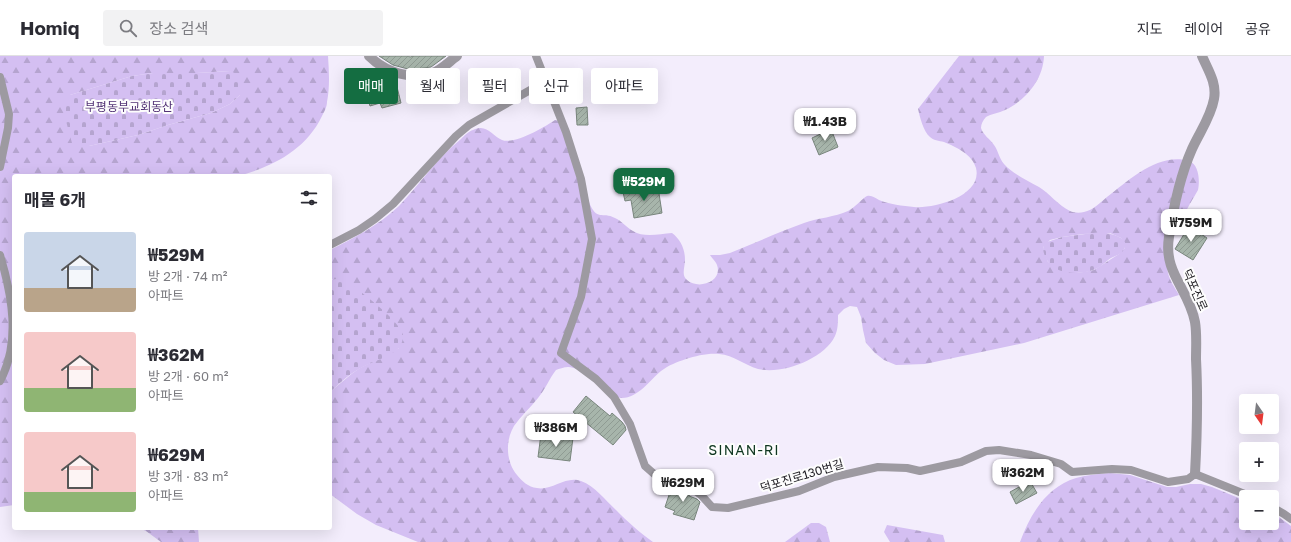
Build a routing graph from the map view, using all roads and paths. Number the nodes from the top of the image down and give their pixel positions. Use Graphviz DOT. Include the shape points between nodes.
graph roads {
  1 [pos="369,56"];
  2 [pos="457,56"];
  3 [pos="536,56"];
  4 [pos="1202,56"];
  5 [pos="541,68"];
  6 [pos="0,78"];
  7 [pos="529,91"];
  8 [pos="555,104"];
  9 [pos="0,167"];
  10 [pos="332,244"];
  11 [pos="0,255"];
  12 [pos="12,316"];
  13 [pos="12,334"];
  14 [pos="0,381"];
  15 [pos="1195,474"];
  16 [pos="1239,492"];
  17 [pos="1279,511"];
  18 [pos="1291,519"];
  1 -- 2 [label="street" via="376,63 397,73 411,76 435,72"];
  3 -- 5 [label="lane, 덕포진로130번길"];
  4 -- 15 [label="street, 덕포진로" via="1214,81 1214,99 1208,119 1186,164 1167,249 1172,270 1186,295 1195,324 1198,395"];
  6 -- 9 [label="lane" via="8,114 8,128"];
  7 -- 10 [label="lane" via="469,125 376,219"];
  8 -- 15 [label="lane, 덕포진로130번길" via="581,179 592,239 581,298 561,353 596,378 614,397 630,424 645,466 661,480 683,481 712,507 728,508 799,492 834,478 878,467 920,471 961,462 986,451 999,450 1031,455 1061,464 1072,472 1131,470 1168,482 1188,479"];
  11 -- 12 [label="lane" via="9,290"];
  13 -- 14 [label="lane" via="7,365"];
  15 -- 16 [label="lane"];
  17 -- 18 [label="lane"];
}
